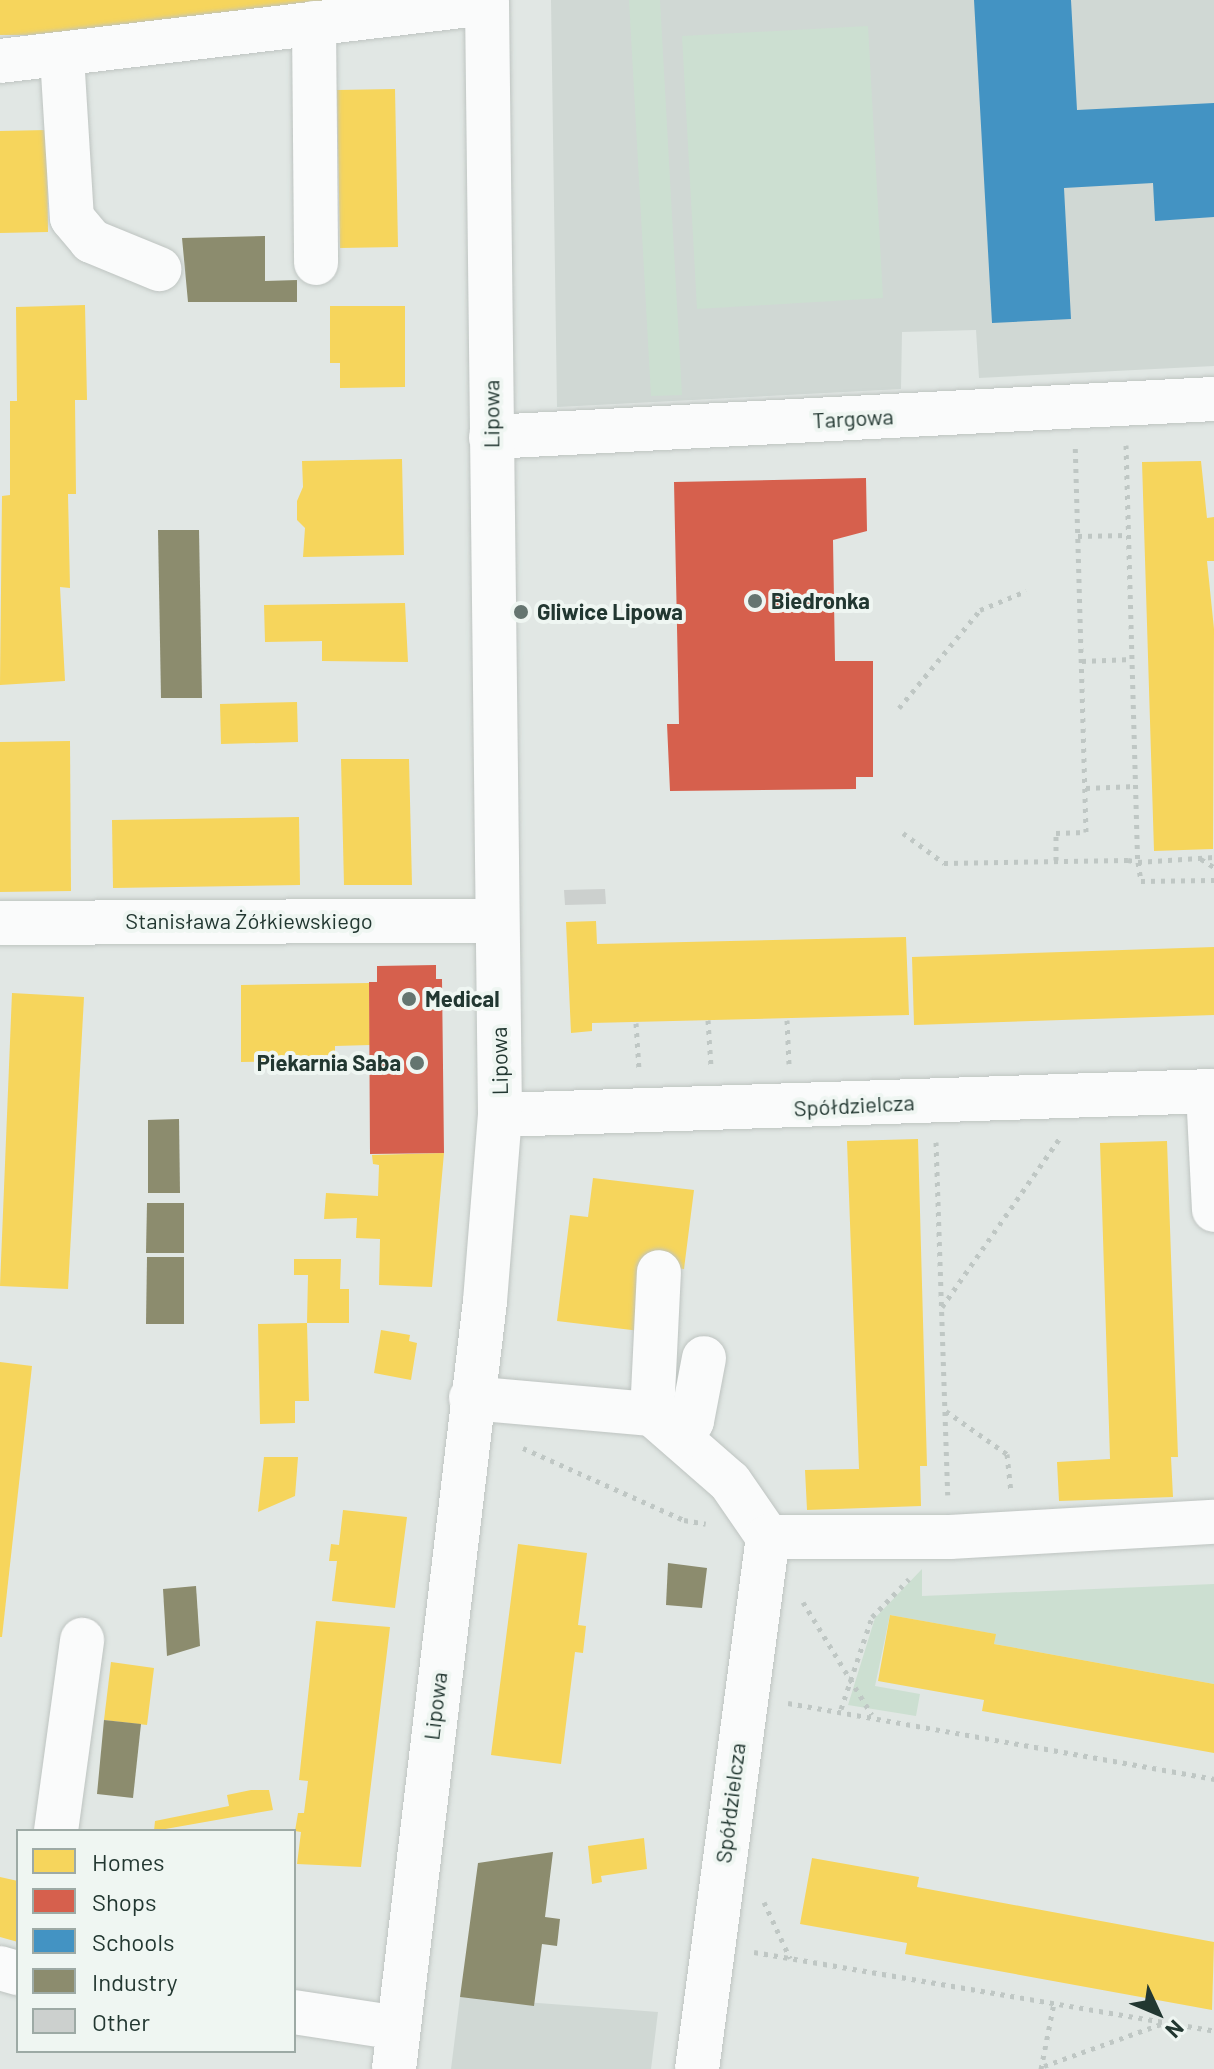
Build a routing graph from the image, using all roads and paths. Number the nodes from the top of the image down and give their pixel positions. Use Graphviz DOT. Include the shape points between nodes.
graph roads {
  1 [pos="487,2"];
  2 [pos="314,23"];
  3 [pos="62,56"];
  4 [pos="0,61"];
  5 [pos="316,263"];
  6 [pos="159,269"];
  7 [pos="1214,399"];
  8 [pos="1075,431"];
  9 [pos="491,437"];
  10 [pos="1126,446"];
  11 [pos="1128,535"];
  12 [pos="1078,536"];
  13 [pos="1026,591"];
  14 [pos="1132,659"];
  15 [pos="1082,661"];
  16 [pos="899,708"];
  17 [pos="1136,786"];
  18 [pos="1086,788"];
  19 [pos="903,833"];
  20 [pos="1214,857"];
  21 [pos="1200,859"];
  22 [pos="1056,860"];
  23 [pos="1138,862"];
  24 [pos="1214,867"];
  25 [pos="1214,880"];
  26 [pos="497,920"];
  27 [pos="0,923"];
  28 [pos="708,1020"];
  29 [pos="787,1020"];
  30 [pos="636,1023"];
  31 [pos="712,1072"];
  32 [pos="790,1081"];
  33 [pos="640,1087"];
  34 [pos="1211,1091"];
  35 [pos="500,1115"];
  36 [pos="936,1131"];
  37 [pos="1063,1133"];
  38 [pos="1214,1210"];
  39 [pos="659,1272"];
  40 [pos="941,1309"];
  41 [pos="704,1358"];
  42 [pos="471,1398"];
  43 [pos="945,1411"];
  44 [pos="667,1426"];
  45 [pos="515,1445"];
  46 [pos="1214,1522"];
  47 [pos="713,1526"];
  48 [pos="1011,1534"];
  49 [pos="768,1537"];
  50 [pos="935,1538"];
  51 [pos="802,1600"];
  52 [pos="82,1640"];
  53 [pos="850,1681"];
  54 [pos="782,1702"];
  55 [pos="841,1710"];
  56 [pos="872,1716"];
  57 [pos="1214,1779"];
  58 [pos="56,1829"];
  59 [pos="764,1896"];
  60 [pos="713,1945"];
  61 [pos="790,1958"];
  62 [pos="1054,2003"];
  63 [pos="296,2013"];
  64 [pos="1164,2022"];
  65 [pos="1214,2031"];
  66 [pos="396,2049"];
  67 [pos="1043,2068"];
  68 [pos="697,2069"];
  1 -- 2 [label="street"];
  1 -- 9 [label="street, Lipowa"];
  2 -- 3 [label="street"];
  2 -- 5 [label="street"];
  3 -- 4 [label="street"];
  3 -- 6 [label="street" via="72,218 91,241"];
  7 -- 9 [label="street, Targowa"];
  8 -- 12 [label="path"];
  9 -- 26 [label="street, Lipowa"];
  10 -- 11 [label="path"];
  11 -- 12 [label="path"];
  11 -- 14 [label="path"];
  12 -- 15 [label="path"];
  13 -- 16 [label="path" via="980,610"];
  14 -- 15 [label="path"];
  14 -- 17 [label="path"];
  15 -- 18 [label="path"];
  17 -- 18 [label="path"];
  17 -- 23 [label="path"];
  18 -- 22 [label="path" via="1086,832 1056,833"];
  19 -- 22 [label="path" via="944,863"];
  20 -- 21 [label="path"];
  21 -- 23 [label="path"];
  21 -- 24 [label="path"];
  22 -- 23 [label="path"];
  23 -- 25 [label="path" via="1141,881"];
  26 -- 27 [label="street, Stanisława Żółkiewskiego"];
  26 -- 35 [label="street, Lipowa"];
  28 -- 31 [label="path"];
  29 -- 32 [label="path"];
  30 -- 33 [label="path"];
  34 -- 35 [label="street, Spółdzielcza"];
  34 -- 38 [label="street, Spółdzielcza"];
  35 -- 42 [label="street, Lipowa" via="485,1301"];
  36 -- 40 [label="path"];
  37 -- 40 [label="path"];
  39 -- 44 [label="street"];
  40 -- 43 [label="path"];
  41 -- 44 [label="street" via="692,1421"];
  42 -- 44 [label="street"];
  42 -- 66 [label="street, Lipowa"];
  43 -- 48 [label="path" via="1007,1454 1012,1469"];
  43 -- 50 [label="path"];
  44 -- 49 [label="street" via="730,1482"];
  45 -- 47 [label="path" via="684,1520"];
  46 -- 48 [label="street"];
  48 -- 50 [label="street"];
  49 -- 50 [label="street"];
  49 -- 60 [label="street, Spółdzielcza"];
  50 -- 53 [label="path" via="919,1567 872,1617"];
  51 -- 53 [label="path"];
  52 -- 58 [label="street"];
  53 -- 55 [label="path"];
  53 -- 56 [label="path"];
  54 -- 55 [label="path"];
  55 -- 56 [label="path"];
  56 -- 57 [label="path"];
  59 -- 61 [label="path"];
  60 -- 61 [label="path"];
  60 -- 68 [label="street, Spółdzielcza"];
  61 -- 62 [label="path"];
  62 -- 64 [label="path"];
  62 -- 67 [label="path"];
  63 -- 66 [label="street"];
  64 -- 65 [label="path"];
  64 -- 67 [label="path"];
}
